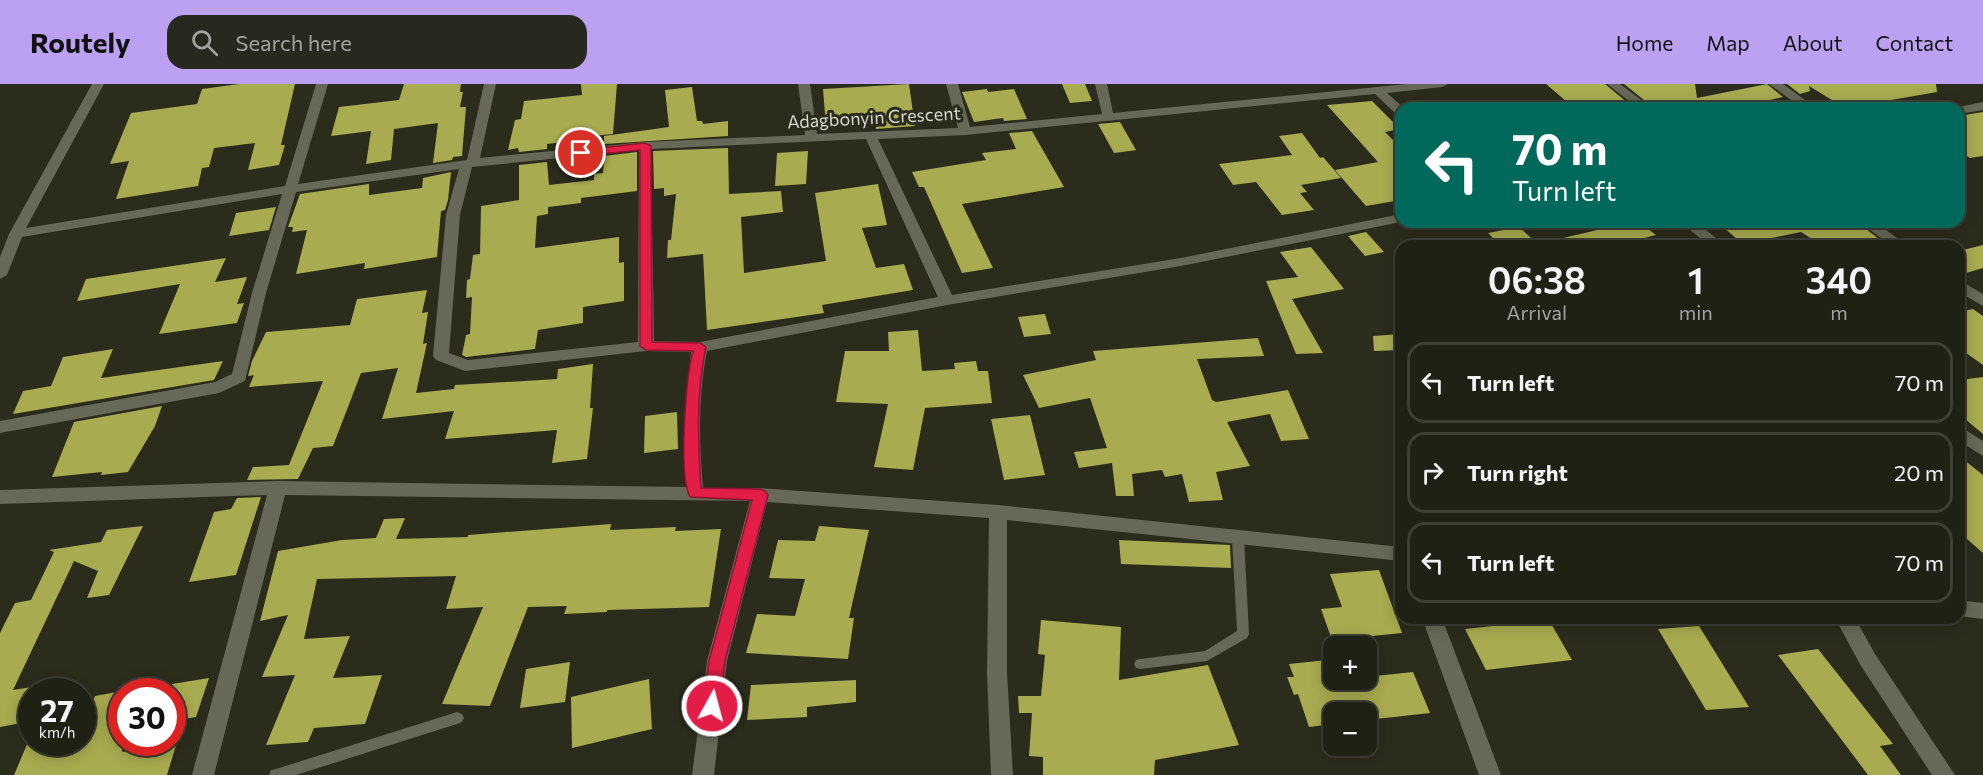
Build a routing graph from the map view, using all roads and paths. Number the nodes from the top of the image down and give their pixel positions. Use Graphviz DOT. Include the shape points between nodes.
graph roads {
  1 [pos="98,84"];
  2 [pos="322,84"];
  3 [pos="490,84"];
  4 [pos="804,84"];
  5 [pos="952,84"];
  6 [pos="1101,84"];
  7 [pos="1442,84"];
  8 [pos="1613,84"];
  9 [pos="1775,84"];
  10 [pos="1333,88"];
  11 [pos="1378,91"];
  12 [pos="1638,102"];
  13 [pos="1801,102"];
  14 [pos="1983,106"];
  15 [pos="1395,107"];
  16 [pos="1965,109"];
  17 [pos="1108,116"];
  18 [pos="965,131"];
  19 [pos="871,137"];
  20 [pos="812,139"];
  21 [pos="645,146"];
  22 [pos="470,164"];
  23 [pos="290,189"];
  24 [pos="1395,219"];
  25 [pos="1695,228"];
  26 [pos="1875,228"];
  27 [pos="16,234"];
  28 [pos="1711,240"];
  29 [pos="1892,240"];
  30 [pos="0,275"];
  31 [pos="1965,289"];
  32 [pos="947,300"];
  33 [pos="1983,301"];
  34 [pos="646,346"];
  35 [pos="700,347"];
  36 [pos="0,427"];
  37 [pos="1965,436"];
  38 [pos="1983,450"];
  39 [pos="278,488"];
  40 [pos="695,493"];
  41 [pos="760,495"];
  42 [pos="0,497"];
  43 [pos="998,512"];
  44 [pos="1238,538"];
  45 [pos="1395,553"];
  46 [pos="1965,609"];
  47 [pos="1983,611"];
  48 [pos="1433,624"];
  49 [pos="1848,624"];
  50 [pos="1140,664"];
  51 [pos="458,718"];
  52 [pos="203,775"];
  53 [pos="276,775"];
  54 [pos="704,775"];
  55 [pos="1002,775"];
  56 [pos="1490,775"];
  57 [pos="1944,775"];
  1 -- 27 [label="street"];
  2 -- 23 [label="street"];
  3 -- 22 [label="street"];
  4 -- 20 [label="street"];
  5 -- 18 [label="street"];
  6 -- 17 [label="street"];
  7 -- 11 [label="street, Adagbonyin Crescent"];
  8 -- 12 [label="street"];
  9 -- 13 [label="street"];
  10 -- 11 [label="street, Adagbonyin Crescent"];
  10 -- 17 [label="street, Adagbonyin Crescent"];
  11 -- 15 [label="street"];
  14 -- 16 [label="street"];
  17 -- 18 [label="street, Adagbonyin Crescent"];
  18 -- 19 [label="street, Adagbonyin Crescent"];
  19 -- 20 [label="street, Adagbonyin Crescent"];
  19 -- 32 [label="street"];
  20 -- 21 [label="street, Adagbonyin Crescent"];
  21 -- 22 [label="street, Adagbonyin Crescent"];
  21 -- 34 [label="street"];
  22 -- 23 [label="street, Adagbonyin Crescent"];
  22 -- 34 [label="street" via="453,215 441,356 465,366"];
  23 -- 27 [label="street, Adagbonyin Crescent"];
  23 -- 36 [label="street" via="238,377 219,387"];
  24 -- 32 [label="street" via="1181,262"];
  25 -- 28 [label="street"];
  26 -- 29 [label="street"];
  27 -- 30 [label="street"];
  31 -- 33 [label="street"];
  32 -- 35 [label="street"];
  34 -- 35 [label="street"];
  35 -- 40 [label="street" via="693,376 691,442"];
  37 -- 38 [label="street"];
  39 -- 40 [label="street"];
  39 -- 42 [label="street"];
  39 -- 52 [label="street"];
  40 -- 41 [label="street"];
  41 -- 43 [label="street"];
  41 -- 54 [label="street" via="717,661"];
  43 -- 44 [label="street"];
  43 -- 55 [label="street" via="997,674"];
  44 -- 45 [label="street"];
  44 -- 50 [label="lane" via="1243,634 1208,656"];
  46 -- 47 [label="street"];
  48 -- 56 [label="street"];
  49 -- 57 [label="street"];
  51 -- 53 [label="lane"];
}
